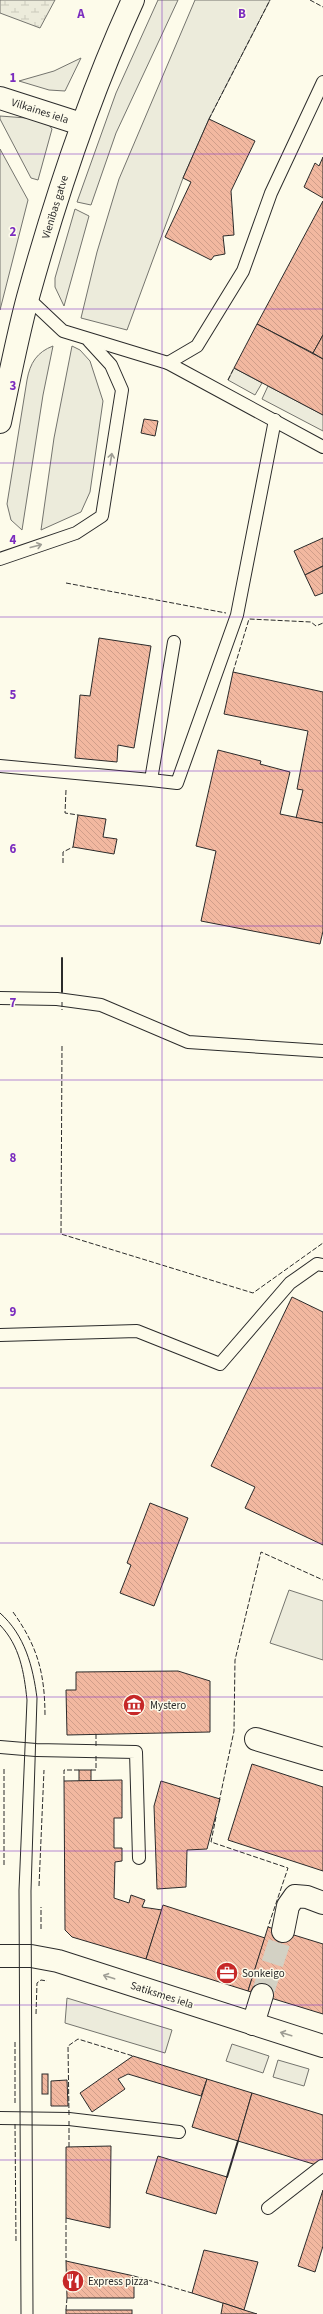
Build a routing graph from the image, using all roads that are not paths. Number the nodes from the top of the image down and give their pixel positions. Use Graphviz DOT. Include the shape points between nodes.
graph roads {
  1 [pos="133,0"];
  2 [pos="323,82"];
  3 [pos="0,98"];
  4 [pos="81,124"];
  5 [pos="28,298"];
  6 [pos="89,340"];
  7 [pos="168,363"];
  8 [pos="275,420"];
  9 [pos="0,422"];
  10 [pos="323,447"];
  11 [pos="0,559"];
  12 [pos="174,642"];
  13 [pos="0,766"];
  14 [pos="151,780"];
  15 [pos="0,998"];
  16 [pos="323,1051"];
  17 [pos="323,1265"];
  18 [pos="0,1335"];
  19 [pos="256,1739"];
  20 [pos="0,1747"];
  21 [pos="323,1759"];
  22 [pos="139,1858"];
  23 [pos="323,1903"];
  24 [pos="283,1932"];
  25 [pos="0,1956"];
  26 [pos="262,1995"];
  27 [pos="254,2024"];
  28 [pos="323,2046"];
  29 [pos="0,2118"];
  30 [pos="180,2132"];
  31 [pos="322,2166"];
  32 [pos="268,2208"];
  1 -- 4 [label="street, Vienības gatve"];
  2 -- 7 [label="lane" via="271,193 243,271 197,346"];
  3 -- 4 [label="street, Vilkaines iela"];
  4 -- 5 [label="street, Vienības gatve"];
  5 -- 6 [label="lane" via="63,331"];
  5 -- 9 [label="street, Vienības gatve"];
  6 -- 7 [label="lane"];
  11 -- 6 [label="lane, one-way" via="76,533 102,516 122,390 111,365"];
  7 -- 8 [label="lane"];
  8 -- 10 [label="lane"];
  8 -- 14 [label="lane" via="237,615 177,784"];
  12 -- 14 [label="lane"];
  13 -- 14 [label="lane"];
  15 -- 16 [label="lane" via="56,999 101,1005 188,1042"];
  17 -- 18 [label="lane" via="317,1264 290,1284 220,1364 137,1331"];
  19 -- 21 [label="street"];
  20 -- 22 [label="lane" via="136,1752"];
  23 -- 24 [label="street" via="295,1896 288,1906"];
  27 -- 25 [label="street, Satiksmes iela, one-way" via="58,1961 31,1956"];
  26 -- 27 [label="street"];
  28 -- 27 [label="street, Satiksmes iela, one-way"];
  29 -- 30 [label="lane" via="69,2119"];
  31 -- 32 [label="lane"];
}
